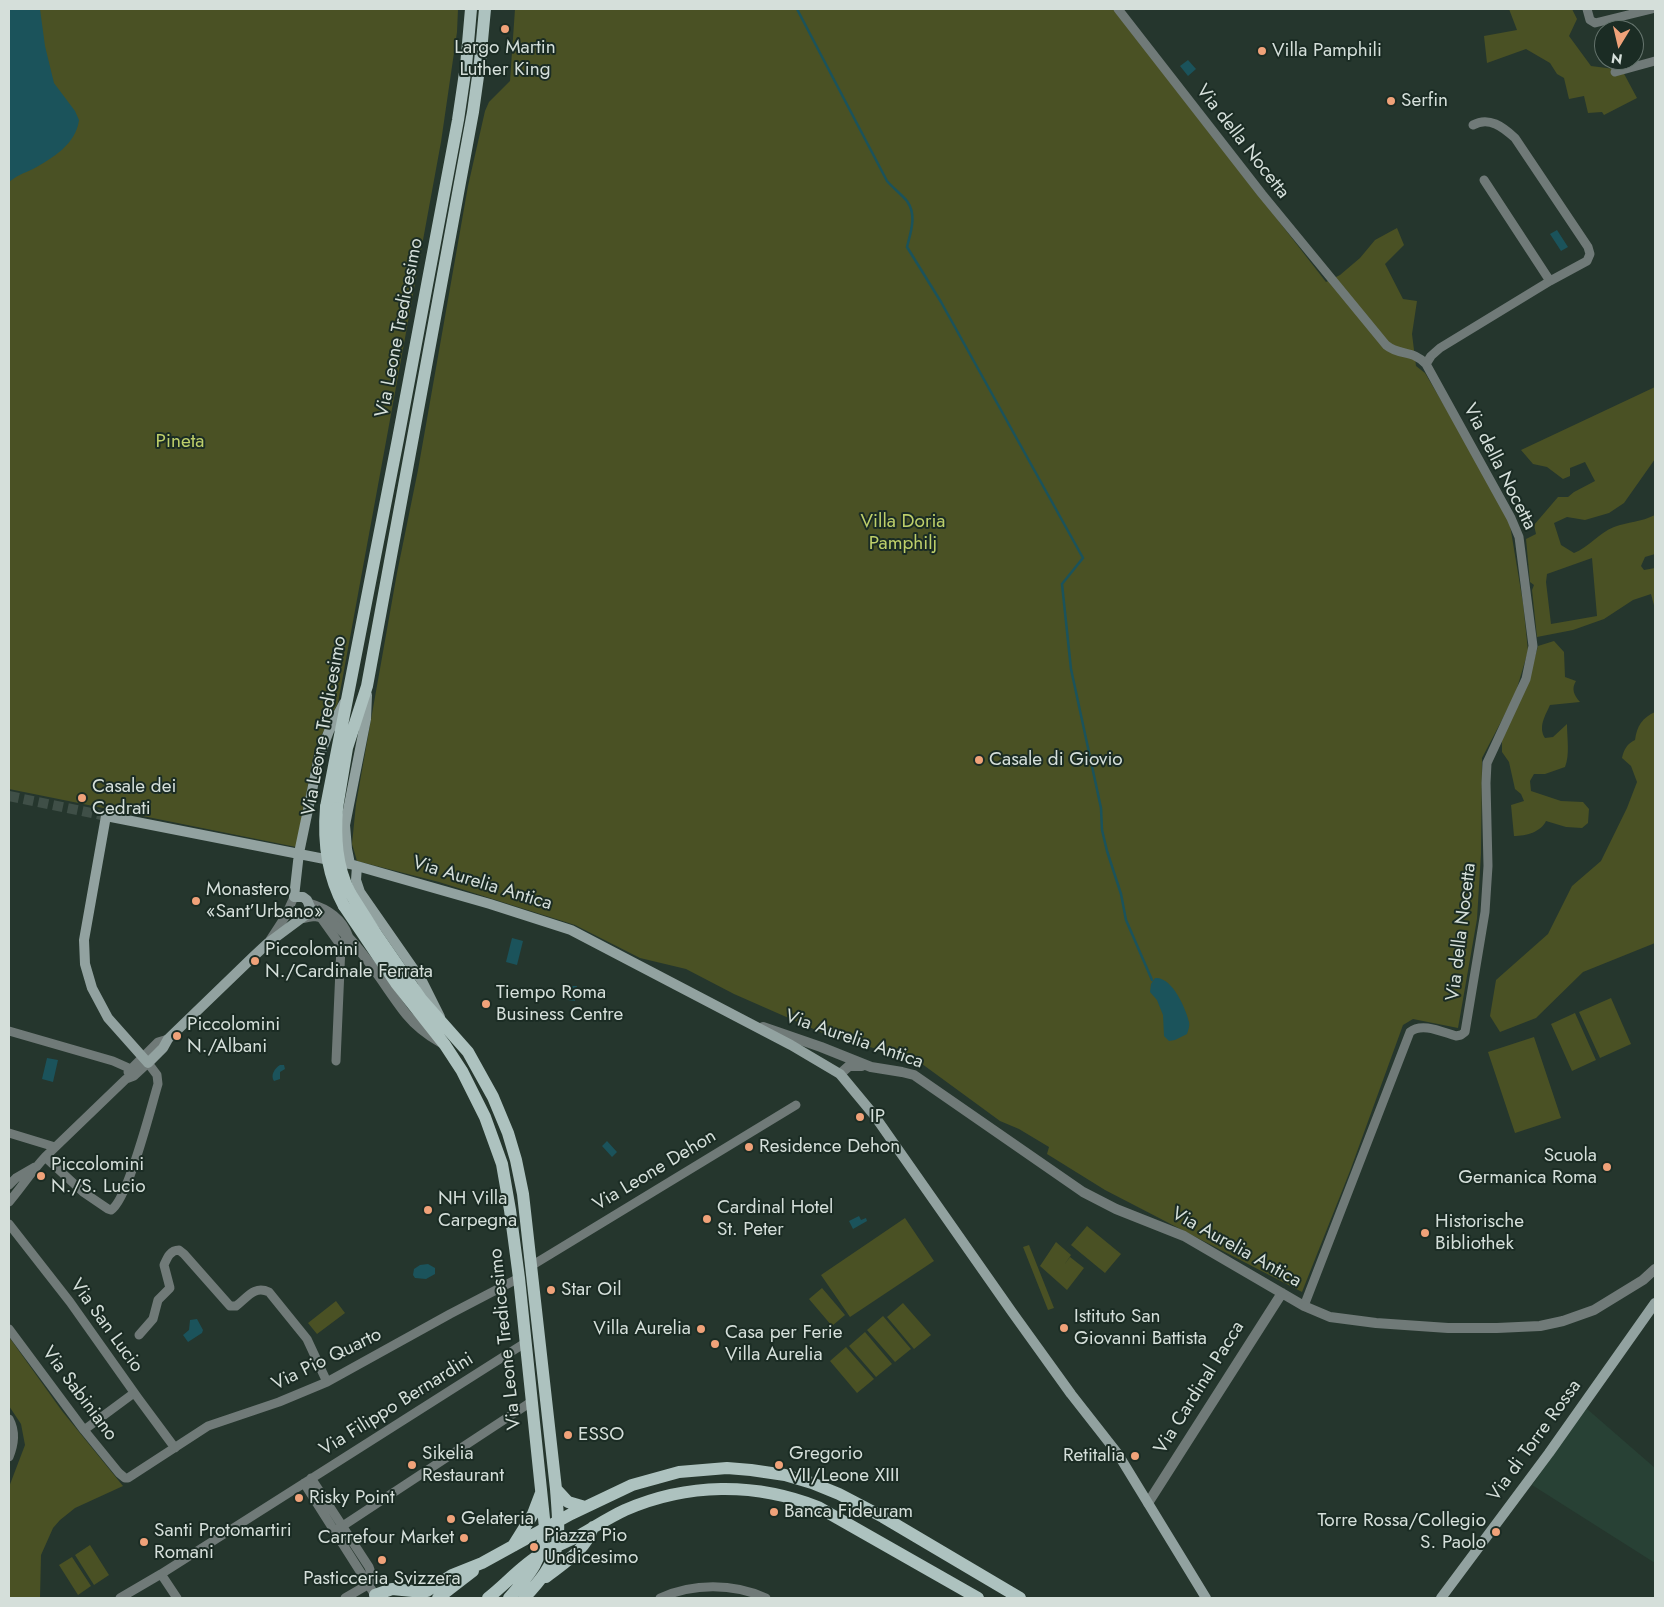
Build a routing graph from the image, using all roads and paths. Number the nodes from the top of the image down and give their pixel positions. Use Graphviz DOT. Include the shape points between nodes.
graph roads {
  1 [pos="471,9"];
  2 [pos="484,9"];
  3 [pos="1118,9"];
  4 [pos="1587,9"];
  5 [pos="1653,9"];
  6 [pos="1655,61"];
  7 [pos="1615,72"];
  8 [pos="1473,125"];
  9 [pos="1484,180"];
  10 [pos="1550,281"];
  11 [pos="1426,364"];
  12 [pos="367,686"];
  13 [pos="347,698"];
  14 [pos="332,807"];
  15 [pos="299,853"];
  16 [pos="354,865"];
  17 [pos="294,897"];
  18 [pos="309,902"];
  19 [pos="320,917"];
  20 [pos="304,918"];
  21 [pos="348,936"];
  22 [pos="268,943"];
  23 [pos="342,946"];
  24 [pos="441,1020"];
  25 [pos="748,1022"];
  26 [pos="9,1031"];
  27 [pos="445,1045"];
  28 [pos="146,1060"];
  29 [pos="336,1061"];
  30 [pos="871,1067"];
  31 [pos="131,1069"];
  32 [pos="840,1074"];
  33 [pos="126,1079"];
  34 [pos="796,1105"];
  35 [pos="9,1133"];
  36 [pos="56,1148"];
  37 [pos="45,1157"];
  38 [pos="37,1165"];
  39 [pos="9,1185"];
  40 [pos="9,1202"];
  41 [pos="9,1224"];
  42 [pos="531,1266"];
  43 [pos="1655,1269"];
  44 [pos="1655,1277"];
  45 [pos="519,1278"];
  46 [pos="1643,1280"];
  47 [pos="1282,1293"];
  48 [pos="1655,1303"];
  49 [pos="1304,1306"];
  50 [pos="10,1330"];
  51 [pos="139,1335"];
  52 [pos="525,1343"];
  53 [pos="327,1382"];
  54 [pos="134,1394"];
  55 [pos="531,1402"];
  56 [pos="9,1419"];
  57 [pos="84,1430"];
  58 [pos="175,1448"];
  59 [pos="9,1457"];
  60 [pos="122,1476"];
  61 [pos="308,1480"];
  62 [pos="556,1489"];
  63 [pos="541,1491"];
  64 [pos="1148,1503"];
  65 [pos="585,1507"];
  66 [pos="558,1521"];
  67 [pos="593,1527"];
  68 [pos="338,1528"];
  69 [pos="545,1528"];
  70 [pos="513,1546"];
  71 [pos="557,1546"];
  72 [pos="541,1553"];
  73 [pos="482,1563"];
  74 [pos="161,1574"];
  75 [pos="538,1584"];
  76 [pos="374,1592"];
  77 [pos="120,1598"];
  78 [pos="177,1598"];
  79 [pos="345,1598"];
  80 [pos="438,1598"];
  81 [pos="488,1598"];
  82 [pos="509,1598"];
  83 [pos="524,1598"];
  84 [pos="660,1598"];
  85 [pos="766,1598"];
  86 [pos="978,1598"];
  87 [pos="1020,1598"];
  88 [pos="1206,1598"];
  89 [pos="1441,1598"];
  1 -- 13 [label="main road, Via Leone Tredicesimo" via="458,120"];
  2 -- 12 [label="main road, Via Leone Tredicesimo" via="474,112"];
  3 -- 11 [label="street, Via della Nocetta" via="1262,194 1386,345 1418,356"];
  4 -- 5 [label="street" via="1590,20 1595,22"];
  6 -- 7 [label="street"];
  8 -- 10 [label="street" via="1492,122 1515,138 1588,247 1590,254 1586,261"];
  9 -- 10 [label="street"];
  10 -- 11 [label="street" via="1440,348"];
  11 -- 49 [label="street, Via della Nocetta" via="1519,537 1534,646 1524,685 1487,763 1485,912 1465,1032 1456,1036 1422,1027 1415,1027 1410,1032"];
  12 -- 14 [label="main road, Via Leone Tredicesimo"];
  12 -- 16 [label="main road" via="366,719 345,825 347,849"];
  13 -- 14 [label="main road, Via Leone Tredicesimo"];
  13 -- 15 [label="main road" via="319,757"];
  14 -- 24 [label="main road, Via Leone Tredicesimo, bridge" via="336,847 350,893 405,976"];
  14 -- 27 [label="main road, Via Leone Tredicesimo, bridge" via="325,835 328,862 344,906 396,983"];
  15 -- 16 [label="main road, Via Aurelia Antica"];
  15 -- 17 [label="main road"];
  15 -- 28 [label="main road, Via Aurelia Antica" via="106,816 84,940 85,964 92,988 108,1018"];
  16 -- 24 [label="main road" via="360,892 422,981"];
  16 -- 25 [label="main road, Via Aurelia Antica" via="577,932"];
  17 -- 18 [label="main road" via="303,897"];
  17 -- 22 [label="street"];
  18 -- 20 [label="main road" via="309,911"];
  18 -- 21 [label="street" via="335,916"];
  19 -- 20 [label="street"];
  19 -- 21 [label="street"];
  19 -- 23 [label="street"];
  20 -- 22 [label="main road"];
  21 -- 23 [label="street"];
  21 -- 27 [label="street" via="414,1022"];
  22 -- 28 [label="main road" via="168,1038 163,1048"];
  23 -- 29 [label="street"];
  24 -- 42 [label="main road, Via Leone Tredicesimo" via="462,1043 480,1073 508,1133 523,1194"];
  25 -- 30 [label="street, Via Aurelia Antica"];
  25 -- 32 [label="main road"];
  26 -- 31 [label="street"];
  27 -- 45 [label="main road, Via Leone Tredicesimo" via="477,1100 502,1164"];
  28 -- 31 [label="street"];
  28 -- 33 [label="street" via="134,1076"];
  28 -- 37 [label="street" via="157,1075 158,1084 126,1187 113,1209 83,1192"];
  30 -- 32 [label="street" via="849,1066"];
  30 -- 47 [label="street, Via Aurelia Antica" via="919,1078 1084,1192 1116,1209 1184,1236"];
  31 -- 33 [label="street"];
  32 -- 64 [label="main road" via="874,1115 1017,1320 1111,1444"];
  33 -- 36 [label="street"];
  34 -- 42 [label="street, Via Leone Dehon"];
  35 -- 36 [label="street"];
  36 -- 37 [label="street"];
  37 -- 38 [label="street"];
  38 -- 39 [label="street"];
  38 -- 40 [label="street"];
  41 -- 54 [label="street, Via San Lucio" via="70,1302"];
  42 -- 62 [label="main road, Via Leone Tredicesimo"];
  43 -- 46 [label="street, Via Aurelia Antica"];
  44 -- 46 [label="street, Via Aurelia Antica"];
  45 -- 52 [label="main road, Via Leone Tredicesimo"];
  45 -- 53 [label="street, Via Pio Quarto"];
  46 -- 49 [label="street, Via Aurelia Antica" via="1584,1314 1551,1324 1526,1327 1448,1328 1359,1321 1330,1317"];
  47 -- 49 [label="street, Via Aurelia Antica"];
  47 -- 64 [label="street, Via Cardinal Pacca"];
  48 -- 89 [label="main road, Via di Torre Rossa"];
  50 -- 57 [label="street, Via Sabiniano"];
  51 -- 53 [label="street" via="151,1323 157,1302 170,1288 164,1265 173,1251 179,1250 230,1306 236,1306 254,1291 269,1292 307,1340"];
  52 -- 55 [label="main road, Via Leone Tredicesimo"];
  52 -- 61 [label="street, Via Filippo Bernardini"];
  53 -- 58 [label="street, Via Pio Quarto" via="208,1426"];
  54 -- 57 [label="street"];
  54 -- 58 [label="street, Via San Lucio"];
  55 -- 63 [label="main road, Via Leone Tredicesimo"];
  55 -- 68 [label="street"];
  56 -- 59 [label="street" via="14,1438"];
  57 -- 60 [label="street, Via Sabiniano"];
  58 -- 60 [label="street, Via Pio Quarto" via="128,1478"];
  61 -- 68 [label="street"];
  61 -- 74 [label="street, Via Filippo Bernardini"];
  62 -- 65 [label="main road" via="568,1502"];
  62 -- 66 [label="main road, Via Leone Tredicesimo"];
  63 -- 69 [label="main road, Via Leone Tredicesimo"];
  63 -- 70 [label="main road" via="533,1514"];
  64 -- 88 [label="main road"];
  65 -- 66 [label="main road"];
  65 -- 87 [label="main road" via="632,1485 679,1472 739,1468 785,1475 850,1499"];
  66 -- 69 [label="main road"];
  66 -- 71 [label="main road, Via Leone Tredicesimo"];
  67 -- 71 [label="main road"];
  67 -- 75 [label="main road" via="584,1546"];
  67 -- 86 [label="main road" via="630,1508 676,1493 717,1489 764,1492 801,1501 832,1514"];
  68 -- 76 [label="street"];
  69 -- 70 [label="main road"];
  69 -- 72 [label="main road, Via Leone Tredicesimo"];
  70 -- 73 [label="main road"];
  71 -- 72 [label="main road"];
  71 -- 75 [label="main road" via="552,1562"];
  72 -- 81 [label="main road"];
  72 -- 82 [label="main road" via="532,1570"];
  73 -- 76 [label="main road" via="425,1592"];
  73 -- 80 [label="main road"];
  74 -- 77 [label="street, Via Filippo Bernardini"];
  74 -- 78 [label="street"];
  75 -- 83 [label="main road"];
  76 -- 79 [label="street" via="359,1590"];
  84 -- 85 [label="street" via="683,1590 715,1587 741,1589"];
}
